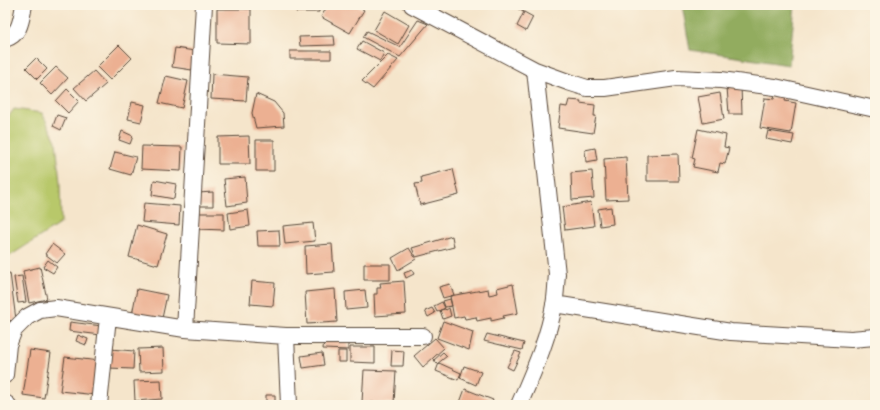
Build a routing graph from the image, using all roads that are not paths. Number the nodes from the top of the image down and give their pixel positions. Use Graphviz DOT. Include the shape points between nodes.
graph roads {
  1 [pos="24,5"];
  2 [pos="204,5"];
  3 [pos="412,5"];
  4 [pos="5,39"];
  5 [pos="535,70"];
  6 [pos="875,110"];
  7 [pos="554,304"];
  8 [pos="108,317"];
  9 [pos="185,329"];
  10 [pos="286,336"];
  11 [pos="423,336"];
  12 [pos="875,337"];
  13 [pos="5,375"];
  14 [pos="5,403"];
  15 [pos="8,405"];
  16 [pos="99,405"];
  17 [pos="289,405"];
  18 [pos="519,405"];
  1 -- 4 [label="street" via="18,28 11,37"];
  2 -- 9 [label="street"];
  3 -- 5 [label="street"];
  5 -- 6 [label="street" via="587,88 605,88 676,78 721,80 775,87"];
  5 -- 7 [label="street" via="557,274"];
  7 -- 12 [label="street" via="731,332 851,339"];
  7 -- 18 [label="street" via="537,364"];
  8 -- 9 [label="street"];
  8 -- 13 [label="street" via="56,308 40,310 27,317 14,330 8,345"];
  8 -- 16 [label="street"];
  9 -- 10 [label="street"];
  10 -- 11 [label="street"];
  10 -- 17 [label="street"];
  14 -- 15 [label="street"];
}
